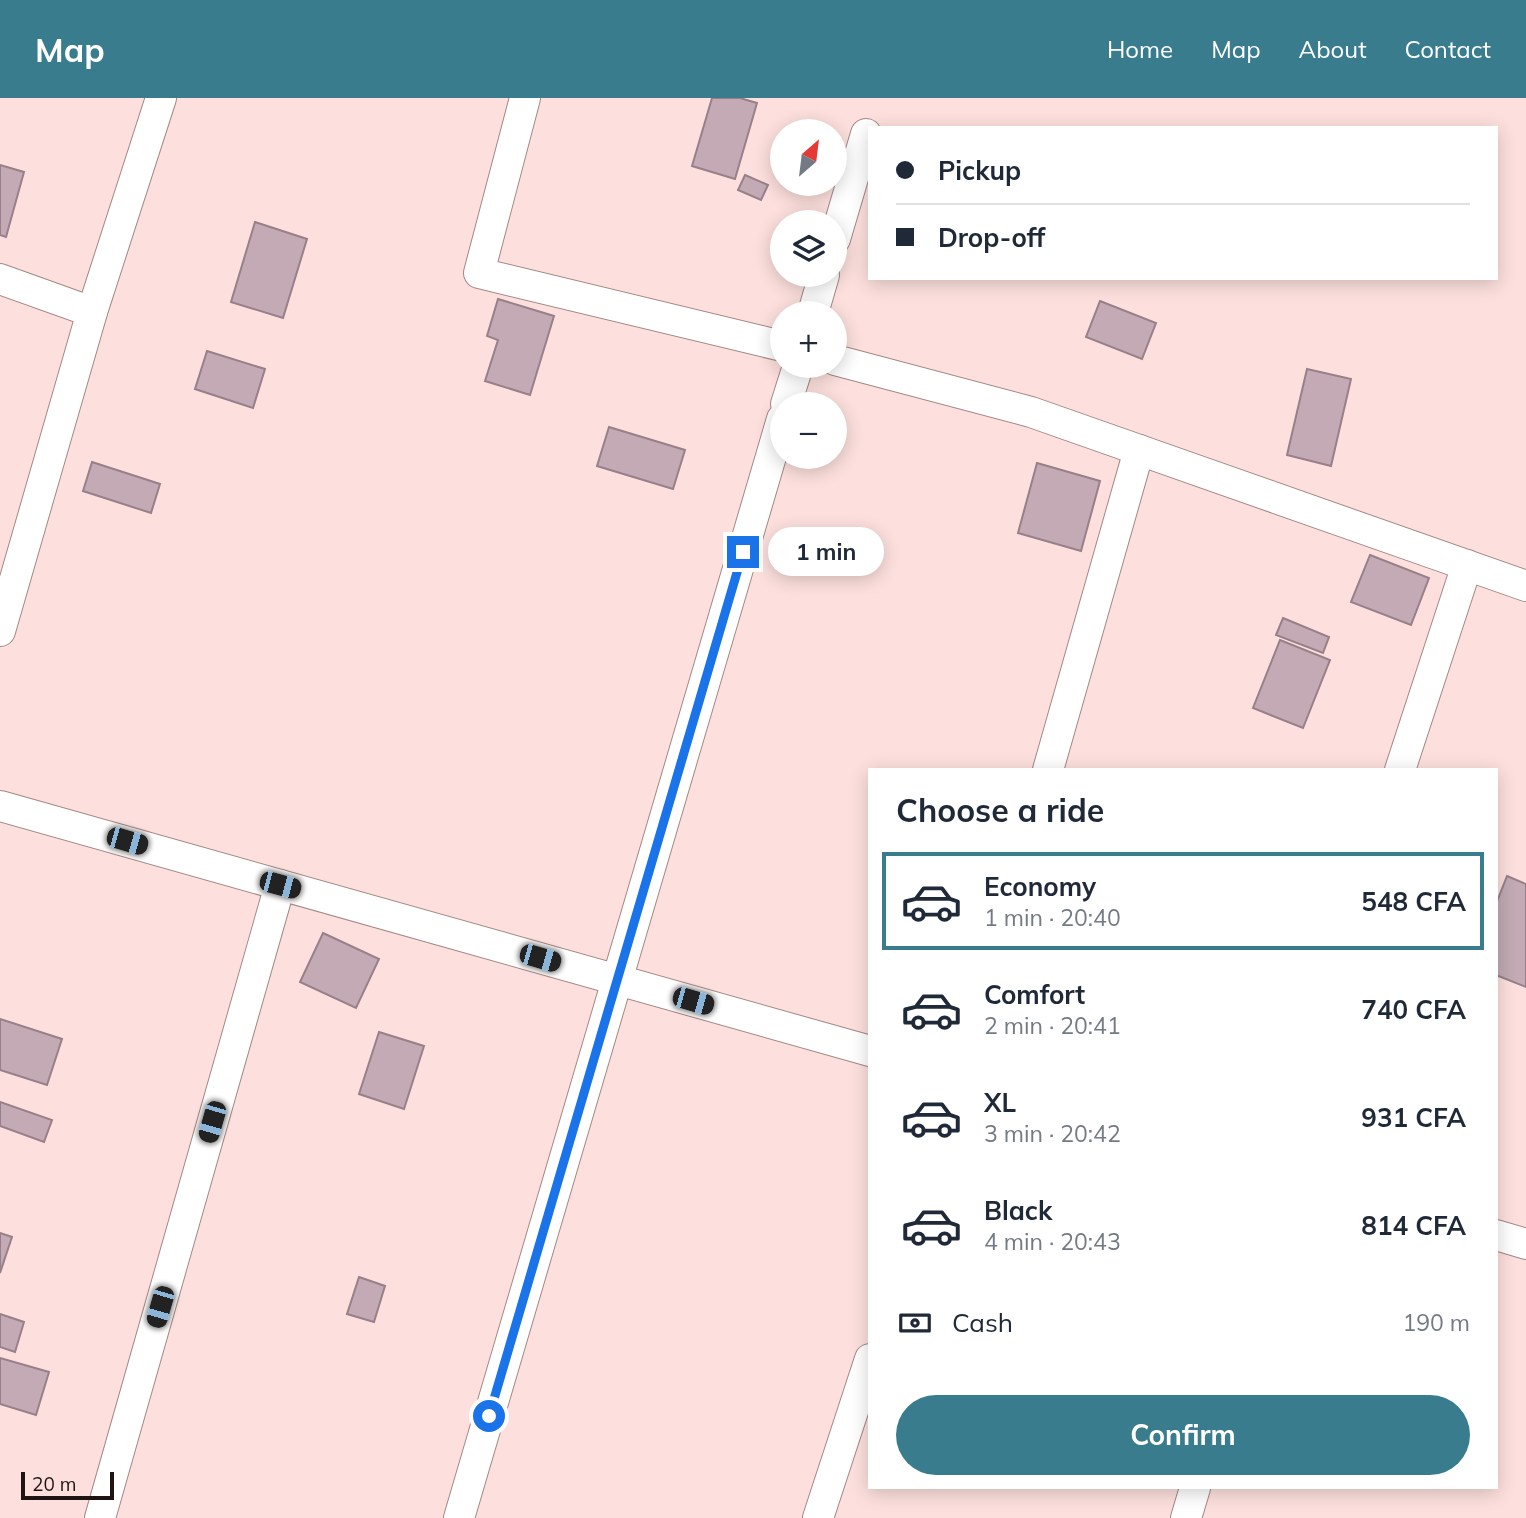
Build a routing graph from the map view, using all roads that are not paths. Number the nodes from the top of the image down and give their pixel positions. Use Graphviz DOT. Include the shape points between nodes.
graph roads {
  1 [pos="161,98"];
  2 [pos="525,98"];
  3 [pos="866,134"];
  4 [pos="844,210"];
  5 [pos="0,279"];
  6 [pos="92,312"];
  7 [pos="770,343"];
  8 [pos="847,363"];
  9 [pos="1139,450"];
  10 [pos="770,460"];
  11 [pos="1467,565"];
  12 [pos="1526,586"];
  13 [pos="0,631"];
  14 [pos="1049,768"];
  15 [pos="1401,768"];
  16 [pos="0,806"];
  17 [pos="280,885"];
  18 [pos="618,980"];
  19 [pos="868,1050"];
  20 [pos="1498,1236"];
  21 [pos="1526,1244"];
  22 [pos="868,1365"];
  23 [pos="1195,1489"];
  24 [pos="100,1518"];
  25 [pos="459,1518"];
  26 [pos="818,1518"];
  27 [pos="1186,1518"];
  1 -- 6 [label="street"];
  2 -- 7 [label="street" via="479,273"];
  3 -- 4 [label="street"];
  5 -- 6 [label="street"];
  6 -- 13 [label="street"];
  8 -- 9 [label="street" via="1031,412"];
  9 -- 11 [label="street"];
  9 -- 14 [label="street"];
  10 -- 18 [label="street"];
  11 -- 12 [label="street"];
  11 -- 15 [label="street"];
  16 -- 17 [label="street"];
  17 -- 18 [label="street"];
  17 -- 24 [label="street"];
  18 -- 19 [label="street"];
  18 -- 25 [label="street"];
  20 -- 21 [label="street"];
  22 -- 26 [label="street"];
  23 -- 27 [label="street"];
}
